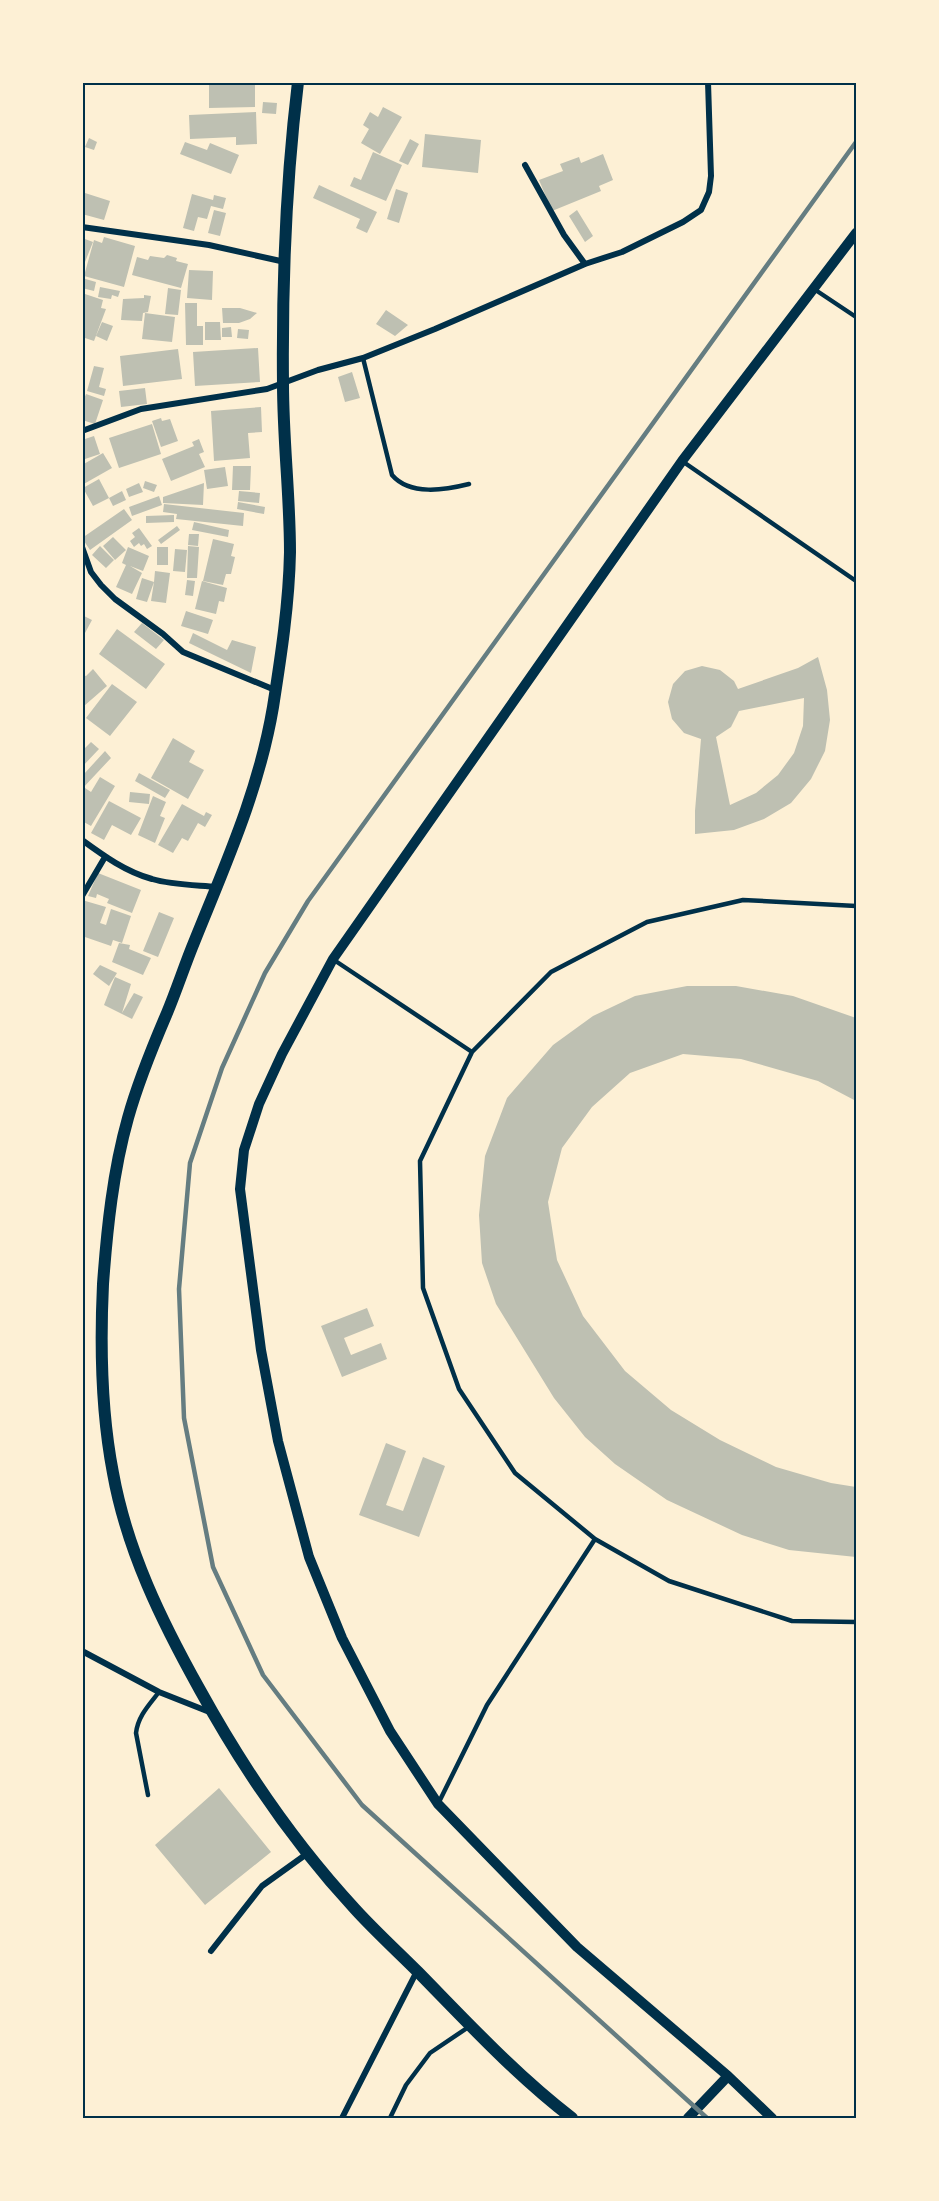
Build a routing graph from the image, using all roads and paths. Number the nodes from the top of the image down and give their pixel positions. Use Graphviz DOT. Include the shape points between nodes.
graph roads {
  1 [pos="298,82"];
  2 [pos="708,82"];
  3 [pos="525,165"];
  4 [pos="82,227"];
  5 [pos="856,233"];
  6 [pos="286,262"];
  7 [pos="585,264"];
  8 [pos="814,289"];
  9 [pos="856,317"];
  10 [pos="363,358"];
  11 [pos="283,384"];
  12 [pos="82,431"];
  13 [pos="682,461"];
  14 [pos="469,484"];
  15 [pos="82,547"];
  16 [pos="856,581"];
  17 [pos="275,690"];
  18 [pos="82,840"];
  19 [pos="105,857"];
  20 [pos="218,887"];
  21 [pos="82,896"];
  22 [pos="856,906"];
  23 [pos="333,959"];
  24 [pos="472,1052"];
  25 [pos="595,1539"];
  26 [pos="856,1622"];
  27 [pos="82,1651"];
  28 [pos="159,1692"];
  29 [pos="213,1713"];
  30 [pos="148,1795"];
  31 [pos="438,1804"];
  32 [pos="308,1853"];
  33 [pos="211,1951"];
  34 [pos="417,1971"];
  35 [pos="470,2026"];
  36 [pos="728,2076"];
  37 [pos="342,2118"];
  38 [pos="390,2118"];
  39 [pos="572,2118"];
  40 [pos="688,2118"];
  41 [pos="772,2118"];
  1 -- 6 [label="main road"];
  2 -- 7 [label="street" via="711,176 701,210 622,252"];
  3 -- 7 [label="street"];
  4 -- 6 [label="street" via="198,243"];
  5 -- 8 [label="street"];
  6 -- 11 [label="main road"];
  7 -- 10 [label="street"];
  8 -- 9 [label="lane"];
  8 -- 13 [label="street"];
  10 -- 11 [label="street"];
  10 -- 14 [label="lane" via="392,475 406,486 437,490"];
  11 -- 12 [label="street" via="141,409"];
  11 -- 17 [label="main road" via="290,552"];
  13 -- 16 [label="lane"];
  13 -- 23 [label="street"];
  15 -- 17 [label="street" via="91,572 101,585 183,652"];
  17 -- 20 [label="main road" via="255,788"];
  18 -- 19 [label="street"];
  19 -- 20 [label="street" via="153,880"];
  19 -- 21 [label="street"];
  20 -- 29 [label="main road" via="146,1062 127,1120 106,1232 101,1364 107,1438 125,1524 145,1582"];
  22 -- 24 [label="lane" via="743,900 647,922 551,972"];
  23 -- 24 [label="lane"];
  23 -- 31 [label="street" via="282,1054 244,1150 240,1189 246,1246 278,1441 309,1557 368,1689 390,1731"];
  24 -- 25 [label="lane" via="420,1161 423,1288 459,1389 515,1473"];
  25 -- 26 [label="lane" via="669,1581 792,1621"];
  25 -- 31 [label="lane" via="487,1705"];
  27 -- 28 [label="street"];
  28 -- 29 [label="street"];
  28 -- 30 [label="lane" via="142,1714 135,1733"];
  29 -- 32 [label="main road" via="258,1789"];
  31 -- 36 [label="street" via="577,1947"];
  32 -- 33 [label="street" via="262,1886"];
  32 -- 34 [label="main road" via="353,1907"];
  34 -- 35 [label="main road"];
  34 -- 37 [label="street"];
  35 -- 38 [label="lane" via="430,2053 406,2085"];
  35 -- 39 [label="main road"];
  36 -- 40 [label="street"];
  36 -- 41 [label="street"];
}
